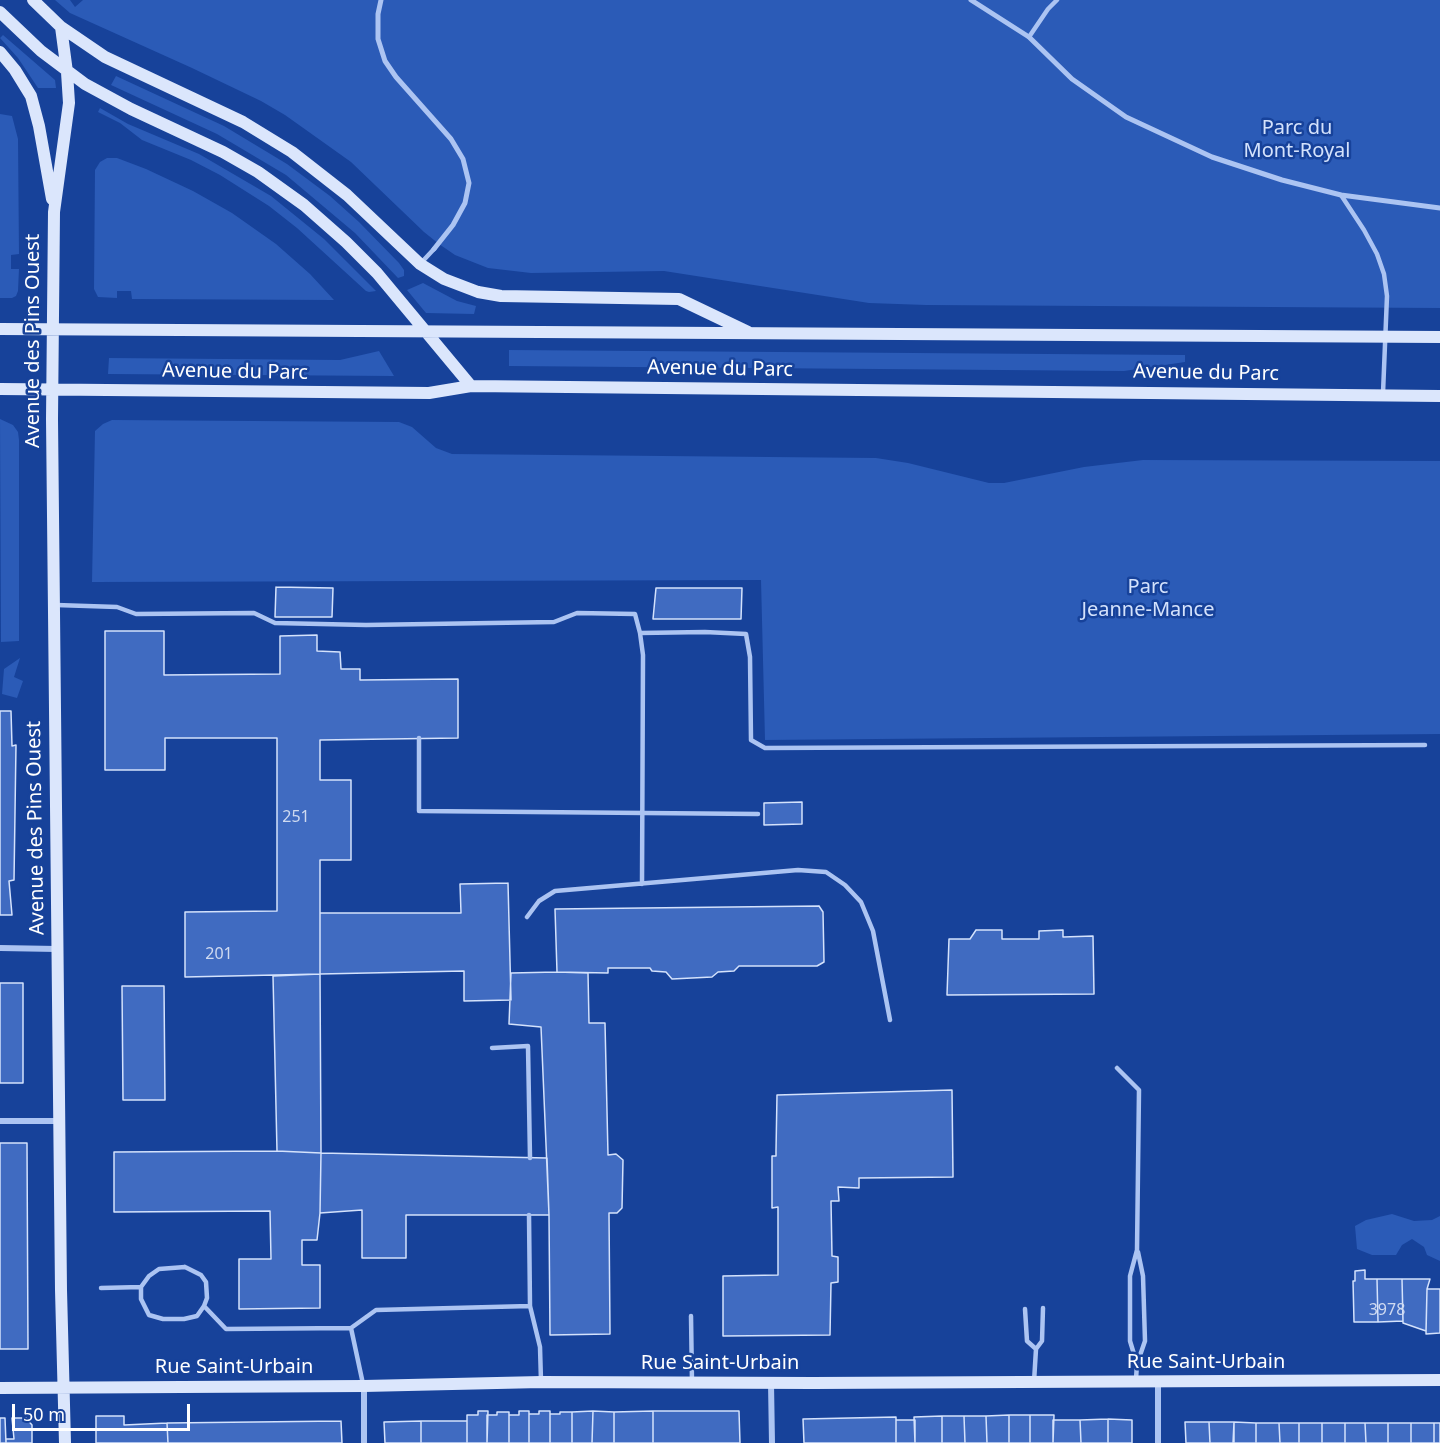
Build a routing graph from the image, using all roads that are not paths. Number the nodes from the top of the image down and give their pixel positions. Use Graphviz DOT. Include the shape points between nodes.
graph roads {
  1 [pos="33,0"];
  2 [pos="381,0"];
  3 [pos="971,0"];
  4 [pos="1057,0"];
  5 [pos="0,12"];
  6 [pos="61,27"];
  7 [pos="1029,37"];
  8 [pos="0,52"];
  9 [pos="67,72"];
  10 [pos="1341,195"];
  11 [pos="1440,208"];
  12 [pos="54,212"];
  13 [pos="434,249"];
  14 [pos="420,264"];
  15 [pos="0,329"];
  16 [pos="52,329"];
  17 [pos="426,332"];
  18 [pos="752,334"];
  19 [pos="1386,337"];
  20 [pos="1440,337"];
  21 [pos="471,386"];
  22 [pos="0,389"];
  23 [pos="52,390"];
  24 [pos="1383,395"];
  25 [pos="1440,396"];
  26 [pos="53,604"];
  27 [pos="640,633"];
  28 [pos="419,738"];
  29 [pos="1425,745"];
  30 [pos="643,813"];
  31 [pos="758,814"];
  32 [pos="642,884"];
  33 [pos="527,917"];
  34 [pos="0,948"];
  35 [pos="57,949"];
  36 [pos="890,1020"];
  37 [pos="492,1048"];
  38 [pos="1118,1068"];
  39 [pos="0,1121"];
  40 [pos="59,1121"];
  41 [pos="530,1158"];
  42 [pos="530,1215"];
  43 [pos="1137,1250"];
  44 [pos="141,1287"];
  45 [pos="101,1288"];
  46 [pos="204,1306"];
  47 [pos="530,1306"];
  48 [pos="1043,1308"];
  49 [pos="1025,1309"];
  50 [pos="691,1316"];
  51 [pos="351,1328"];
  52 [pos="1036,1349"];
  53 [pos="1137,1364"];
  54 [pos="1440,1380"];
  55 [pos="1158,1381"];
  56 [pos="541,1382"];
  57 [pos="692,1382"];
  58 [pos="1034,1382"];
  59 [pos="1136,1382"];
  60 [pos="771,1383"];
  61 [pos="364,1386"];
  62 [pos="0,1388"];
  63 [pos="62,1388"];
  64 [pos="65,1443"];
  65 [pos="364,1443"];
  66 [pos="772,1443"];
  67 [pos="1158,1443"];
  1 -- 6 [label="main road"];
  2 -- 13 [label="street" via="378,39 385,60 451,140 463,159 469,183 465,203"];
  3 -- 7 [label="street"];
  4 -- 7 [label="lane"];
  5 -- 9 [label="main road"];
  6 -- 9 [label="main road, Avenue des Pins Ouest"];
  6 -- 14 [label="main road" via="105,57 243,122 292,152 355,201"];
  7 -- 10 [label="street" via="1072,79 1126,117 1212,157"];
  8 -- 12 [label="main road, Avenue des Pins Ouest" via="25,85 34,105"];
  9 -- 12 [label="main road, Avenue des Pins Ouest" via="69,103"];
  9 -- 17 [label="main road" via="122,105 223,152 291,195 377,273"];
  10 -- 11 [label="street"];
  10 -- 19 [label="lane" via="1364,230 1384,274"];
  12 -- 16 [label="main road, Avenue des Pins Ouest"];
  13 -- 14 [label="lane"];
  14 -- 18 [label="main road" via="454,284 495,296 679,299"];
  15 -- 16 [label="main road, Avenue du Parc"];
  16 -- 17 [label="main road, Avenue du Parc"];
  16 -- 23 [label="main road, Avenue des Pins Ouest"];
  17 -- 18 [label="main road, Avenue du Parc"];
  17 -- 21 [label="main road"];
  18 -- 19 [label="main road, Avenue du Parc"];
  19 -- 20 [label="main road, Avenue du Parc"];
  19 -- 24 [label="lane"];
  21 -- 23 [label="main road, Avenue du Parc" via="429,393"];
  21 -- 24 [label="main road, Avenue du Parc"];
  22 -- 23 [label="main road, Avenue du Parc"];
  23 -- 26 [label="main road, Avenue des Pins Ouest"];
  24 -- 25 [label="main road, Avenue du Parc"];
  26 -- 27 [label="lane" via="117,607 136,614 254,613 275,622 366,625 554,622 577,613 635,614"];
  26 -- 35 [label="main road, Avenue des Pins Ouest"];
  27 -- 29 [label="lane" via="746,634 751,740 765,748"];
  27 -- 30 [label="lane" via="644,655"];
  28 -- 30 [label="lane" via="419,811"];
  30 -- 31 [label="lane"];
  30 -- 32 [label="lane"];
  32 -- 33 [label="lane" via="555,891"];
  32 -- 36 [label="lane" via="798,870 826,872 861,902 873,931"];
  34 -- 35 [label="street"];
  35 -- 40 [label="main road, Avenue des Pins Ouest"];
  37 -- 41 [label="lane" via="528,1046"];
  38 -- 43 [label="lane" via="1138,1090"];
  39 -- 40 [label="street"];
  40 -- 63 [label="main road, Avenue des Pins Ouest"];
  42 -- 47 [label="lane"];
  43 -- 53 [label="lane" via="1130,1276 1130,1341"];
  43 -- 53 [label="lane" via="1143,1276 1145,1341"];
  44 -- 45 [label="lane"];
  44 -- 46 [label="lane" via="141,1299 149,1315 184,1320 197,1316"];
  44 -- 46 [label="lane" via="159,1269 193,1269 206,1282"];
  46 -- 51 [label="lane" via="226,1329"];
  47 -- 51 [label="lane" via="376,1310"];
  47 -- 56 [label="lane" via="540,1347"];
  48 -- 52 [label="lane" via="1042,1341"];
  49 -- 52 [label="lane" via="1027,1341"];
  50 -- 57 [label="lane"];
  51 -- 61 [label="lane"];
  52 -- 58 [label="lane"];
  53 -- 59 [label="lane"];
  54 -- 55 [label="main road, Rue Saint-Urbain"];
  55 -- 59 [label="main road, Rue Saint-Urbain"];
  55 -- 67 [label="street"];
  56 -- 57 [label="main road, Rue Saint-Urbain"];
  56 -- 61 [label="main road, Rue Saint-Urbain"];
  57 -- 60 [label="main road, Rue Saint-Urbain"];
  58 -- 59 [label="main road, Rue Saint-Urbain"];
  58 -- 60 [label="main road, Rue Saint-Urbain"];
  60 -- 66 [label="street"];
  61 -- 63 [label="main road, Rue Saint-Urbain"];
  61 -- 65 [label="street"];
  62 -- 63 [label="main road, Rue Saint-Urbain"];
  63 -- 64 [label="main road, Avenue des Pins Ouest"];
}
